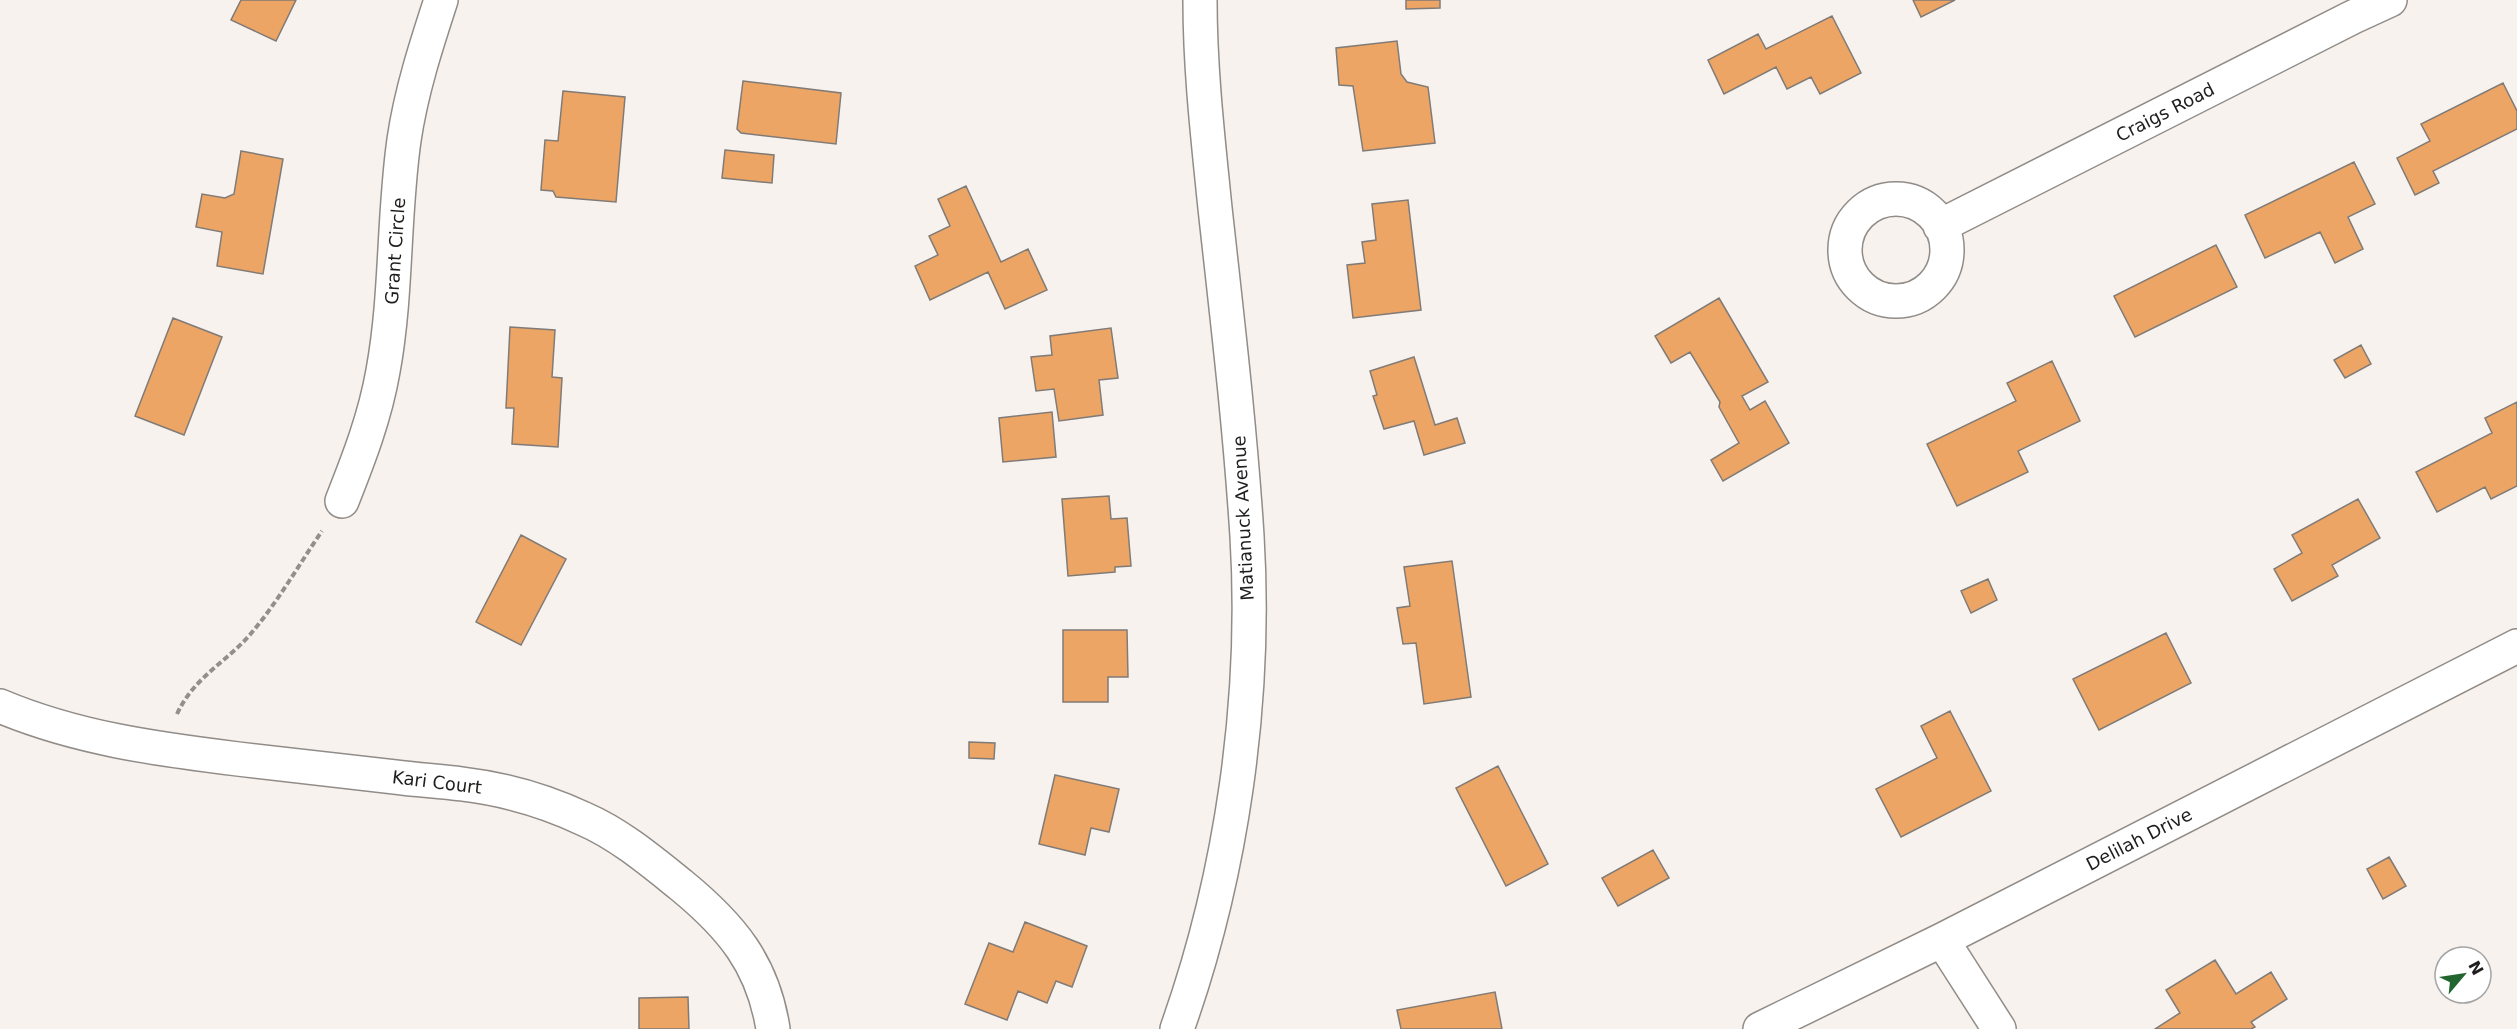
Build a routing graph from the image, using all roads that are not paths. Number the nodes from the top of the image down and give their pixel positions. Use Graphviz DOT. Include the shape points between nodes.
graph roads {
  1 [pos="441,0"];
  2 [pos="1200,0"];
  3 [pos="2390,0"];
  4 [pos="1941,226"];
  5 [pos="342,501"];
  6 [pos="2517,646"];
  7 [pos="0,706"];
  8 [pos="1942,940"];
  9 [pos="773,1029"];
  10 [pos="1177,1029"];
  11 [pos="1760,1029"];
  12 [pos="1999,1029"];
  1 -- 5 [label="street, Grant Circle" via="420,66 404,141 383,372 363,448"];
  2 -- 10 [label="street, Matianuck Avenue" via="1202,84 1247,537 1249,652 1238,773 1217,886 1192,988"];
  3 -- 4 [label="street, Craigs Road"];
  6 -- 8 [label="street, Delilah Drive"];
  7 -- 9 [label="street, Kari Court" via="84,734 166,749 462,783 529,798 586,819 661,869 710,909 743,947 764,987"];
  8 -- 11 [label="street, Delilah Drive"];
  8 -- 12 [label="street"];
}
